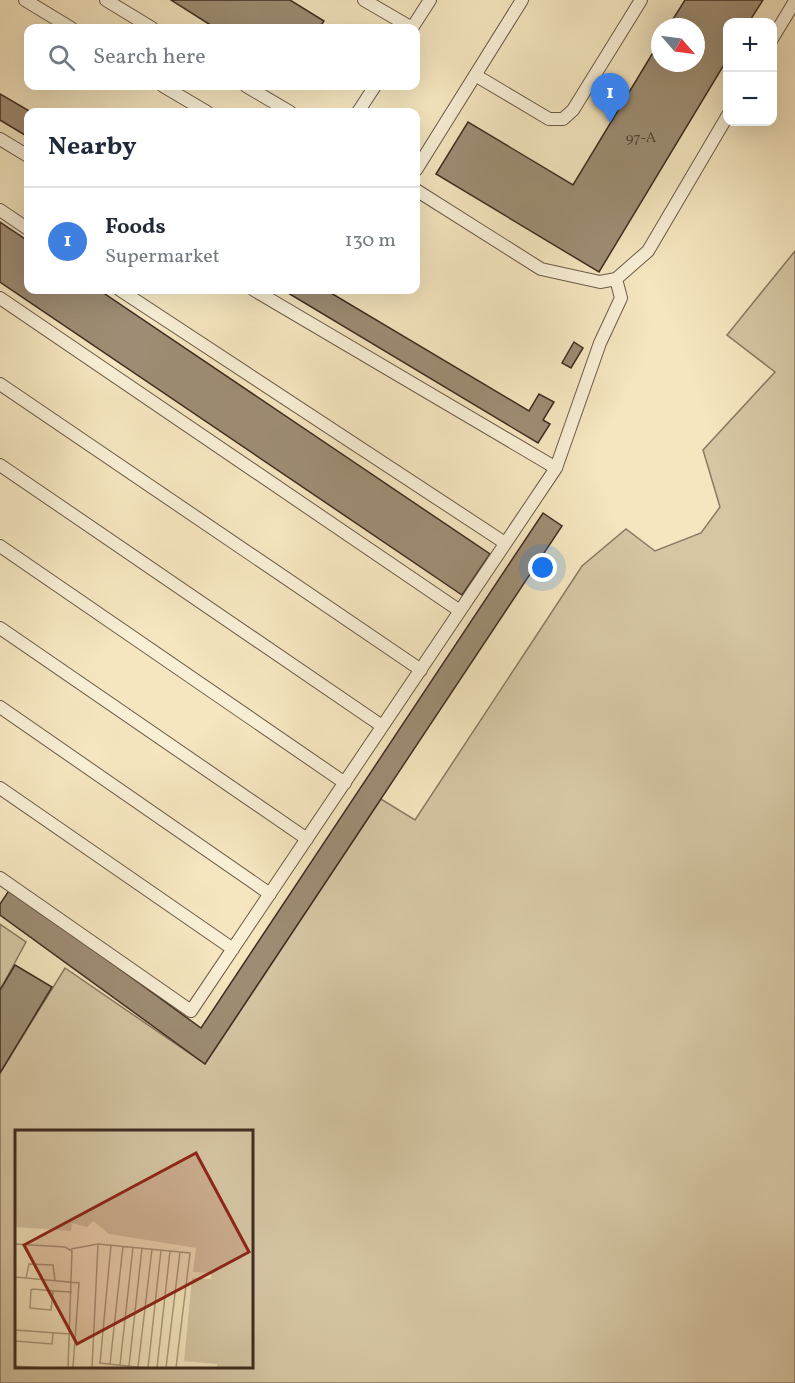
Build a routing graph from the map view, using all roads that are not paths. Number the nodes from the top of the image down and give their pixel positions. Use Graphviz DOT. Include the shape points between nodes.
graph roads {
  1 [pos="26,0"];
  2 [pos="106,0"];
  3 [pos="364,0"];
  4 [pos="430,0"];
  5 [pos="522,0"];
  6 [pos="641,0"];
  7 [pos="795,1"];
  8 [pos="65,24"];
  9 [pos="145,24"];
  10 [pos="405,24"];
  11 [pos="415,24"];
  12 [pos="777,31"];
  13 [pos="475,75"];
  14 [pos="170,90"];
  15 [pos="253,90"];
  16 [pos="372,90"];
  17 [pos="200,108"];
  18 [pos="283,108"];
  19 [pos="361,108"];
  20 [pos="723,123"];
  21 [pos="0,139"];
  22 [pos="24,154"];
  23 [pos="420,164"];
  24 [pos="420,193"];
  25 [pos="0,210"];
  26 [pos="24,226"];
  27 [pos="616,279"];
  28 [pos="126,294"];
  29 [pos="261,294"];
  30 [pos="0,298"];
  31 [pos="0,384"];
  32 [pos="0,465"];
  33 [pos="556,468"];
  34 [pos="505,543"];
  35 [pos="0,546"];
  36 [pos="460,611"];
  37 [pos="0,628"];
  38 [pos="420,670"];
  39 [pos="0,707"];
  40 [pos="382,726"];
  41 [pos="345,783"];
  42 [pos="0,788"];
  43 [pos="307,839"];
  44 [pos="0,878"];
  45 [pos="270,894"];
  46 [pos="233,949"];
  1 -- 8 [label="lane"];
  2 -- 9 [label="lane"];
  3 -- 10 [label="lane"];
  4 -- 11 [label="lane"];
  5 -- 13 [label="lane"];
  6 -- 13 [label="lane" via="573,110 563,119 549,119"];
  7 -- 12 [label="lane"];
  13 -- 23 [label="lane"];
  14 -- 17 [label="lane"];
  15 -- 18 [label="lane"];
  16 -- 19 [label="lane"];
  20 -- 27 [label="lane" via="648,250"];
  21 -- 22 [label="lane"];
  24 -- 27 [label="lane" via="541,269 600,282"];
  25 -- 26 [label="lane"];
  27 -- 33 [label="lane" via="621,298 600,344"];
  28 -- 34 [label="lane"];
  29 -- 33 [label="lane"];
  30 -- 36 [label="lane"];
  31 -- 38 [label="lane"];
  32 -- 40 [label="lane"];
  33 -- 34 [label="lane"];
  34 -- 36 [label="lane"];
  35 -- 41 [label="lane"];
  36 -- 38 [label="lane"];
  37 -- 43 [label="lane"];
  38 -- 40 [label="lane"];
  39 -- 45 [label="lane"];
  40 -- 41 [label="lane"];
  41 -- 43 [label="lane"];
  42 -- 46 [label="lane"];
  43 -- 45 [label="lane"];
  44 -- 46 [label="lane" via="191,1011"];
  45 -- 46 [label="lane"];
}
